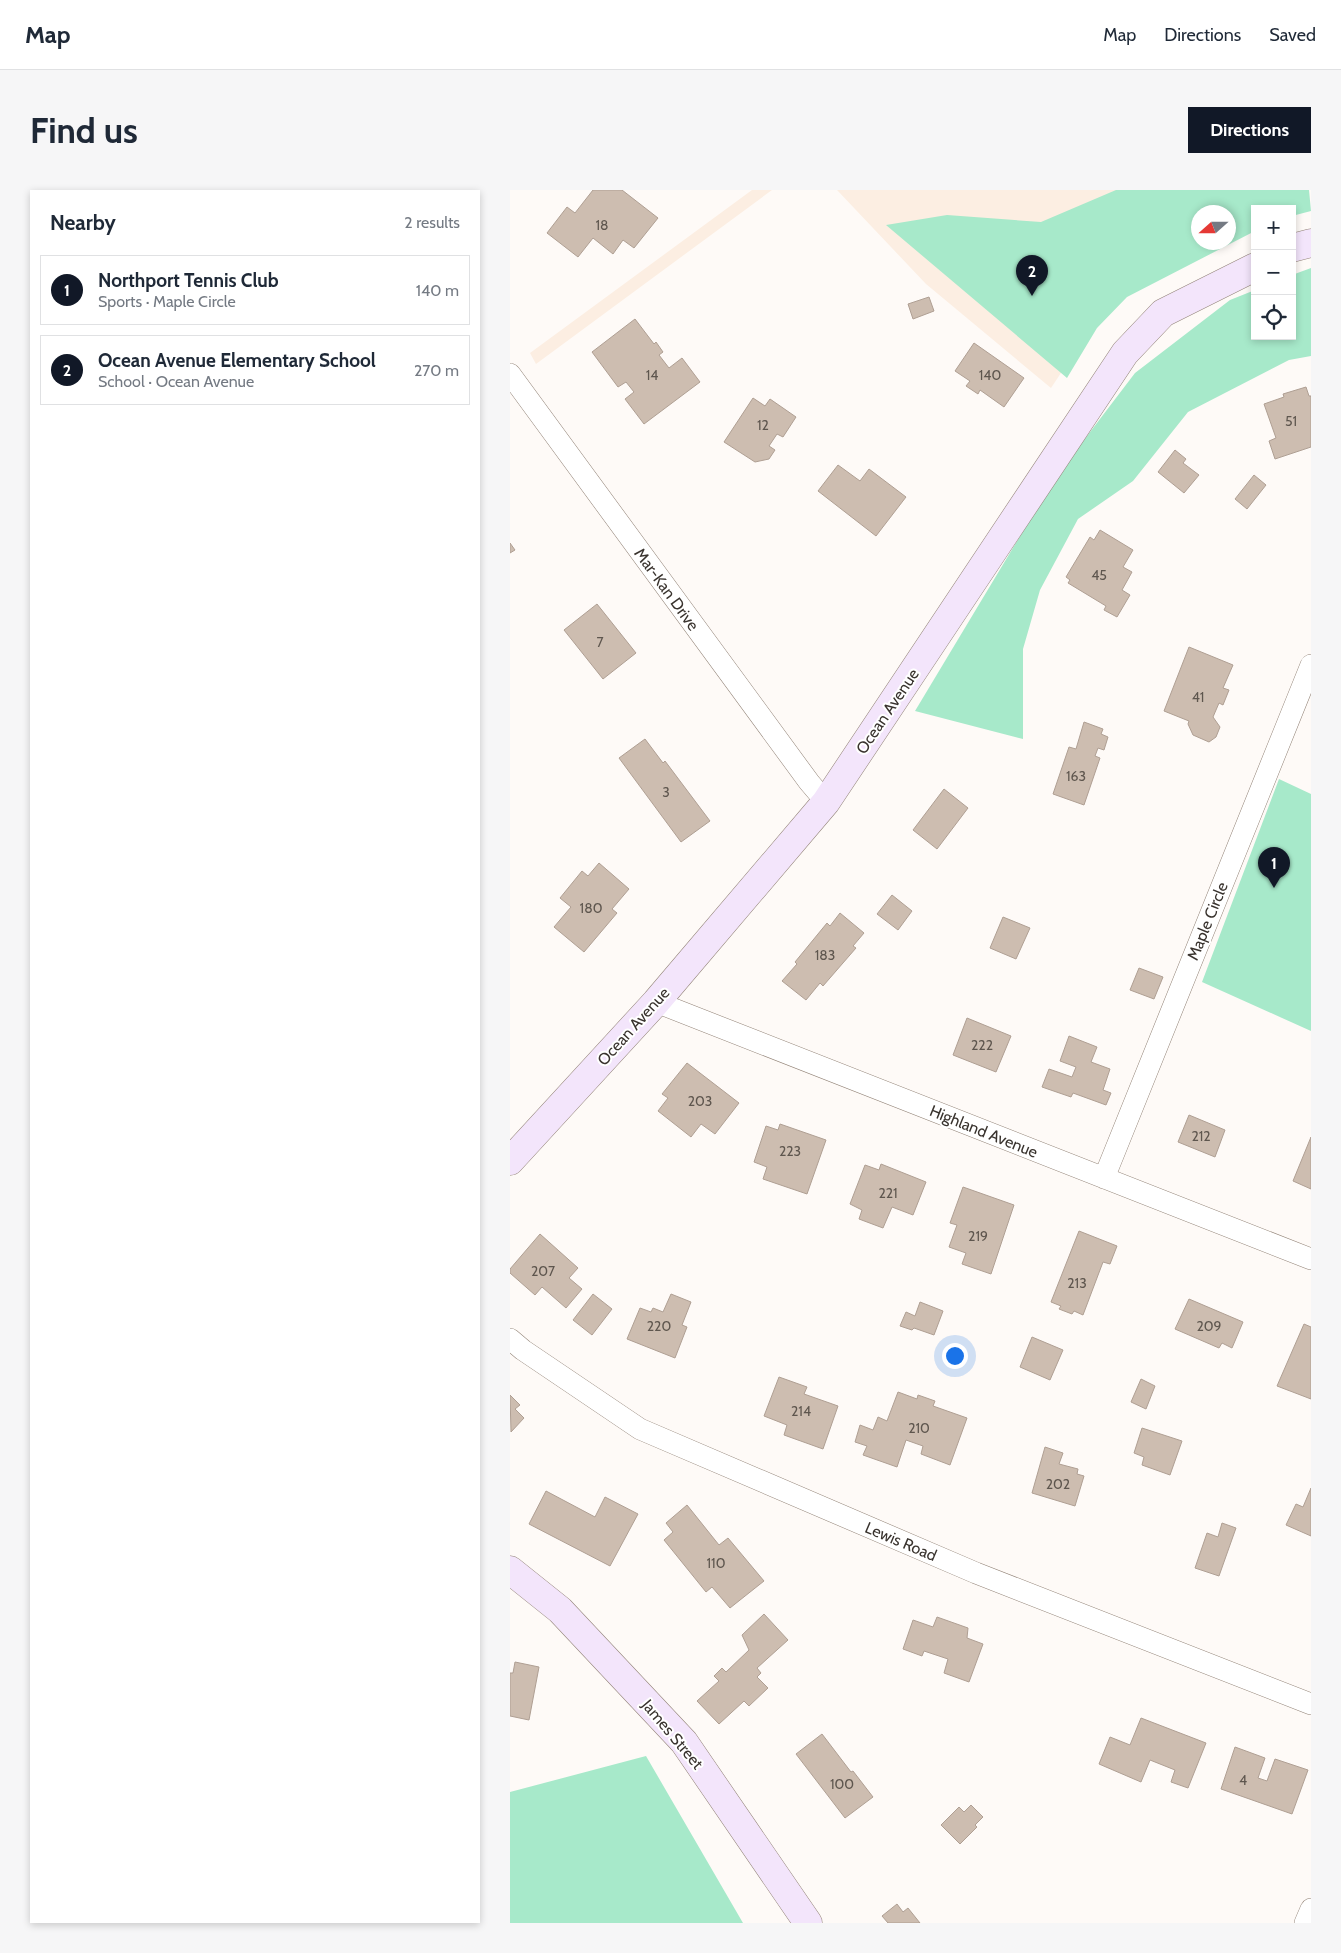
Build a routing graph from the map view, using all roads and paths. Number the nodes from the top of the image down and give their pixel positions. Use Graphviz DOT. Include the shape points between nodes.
graph roads {
  1 [pos="1311,243"];
  2 [pos="1296,247"];
  3 [pos="1251,269"];
  4 [pos="510,374"];
  5 [pos="1311,665"];
  6 [pos="826,802"];
  7 [pos="656,1002"];
  8 [pos="510,1161"];
  9 [pos="1104,1178"];
  10 [pos="1311,1259"];
  11 [pos="510,1339"];
  12 [pos="510,1570"];
  13 [pos="1311,1704"];
  14 [pos="1311,1909"];
  15 [pos="808,1923"];
  16 [pos="1305,1923"];
  1 -- 2 [label="main road"];
  3 -- 6 [label="main road, Ocean Avenue" via="1163,314 1124,353"];
  4 -- 6 [label="street, Mar-Kan Drive"];
  5 -- 9 [label="street, Maple Circle"];
  6 -- 7 [label="main road, Ocean Avenue"];
  7 -- 8 [label="main road, Ocean Avenue"];
  7 -- 9 [label="street, Highland Avenue"];
  9 -- 10 [label="street, Highland Avenue"];
  11 -- 13 [label="street, Lewis Road" via="640,1429 976,1573"];
  12 -- 15 [label="main road, James Street" via="560,1610 684,1742"];
  14 -- 16 [label="street"];
}
